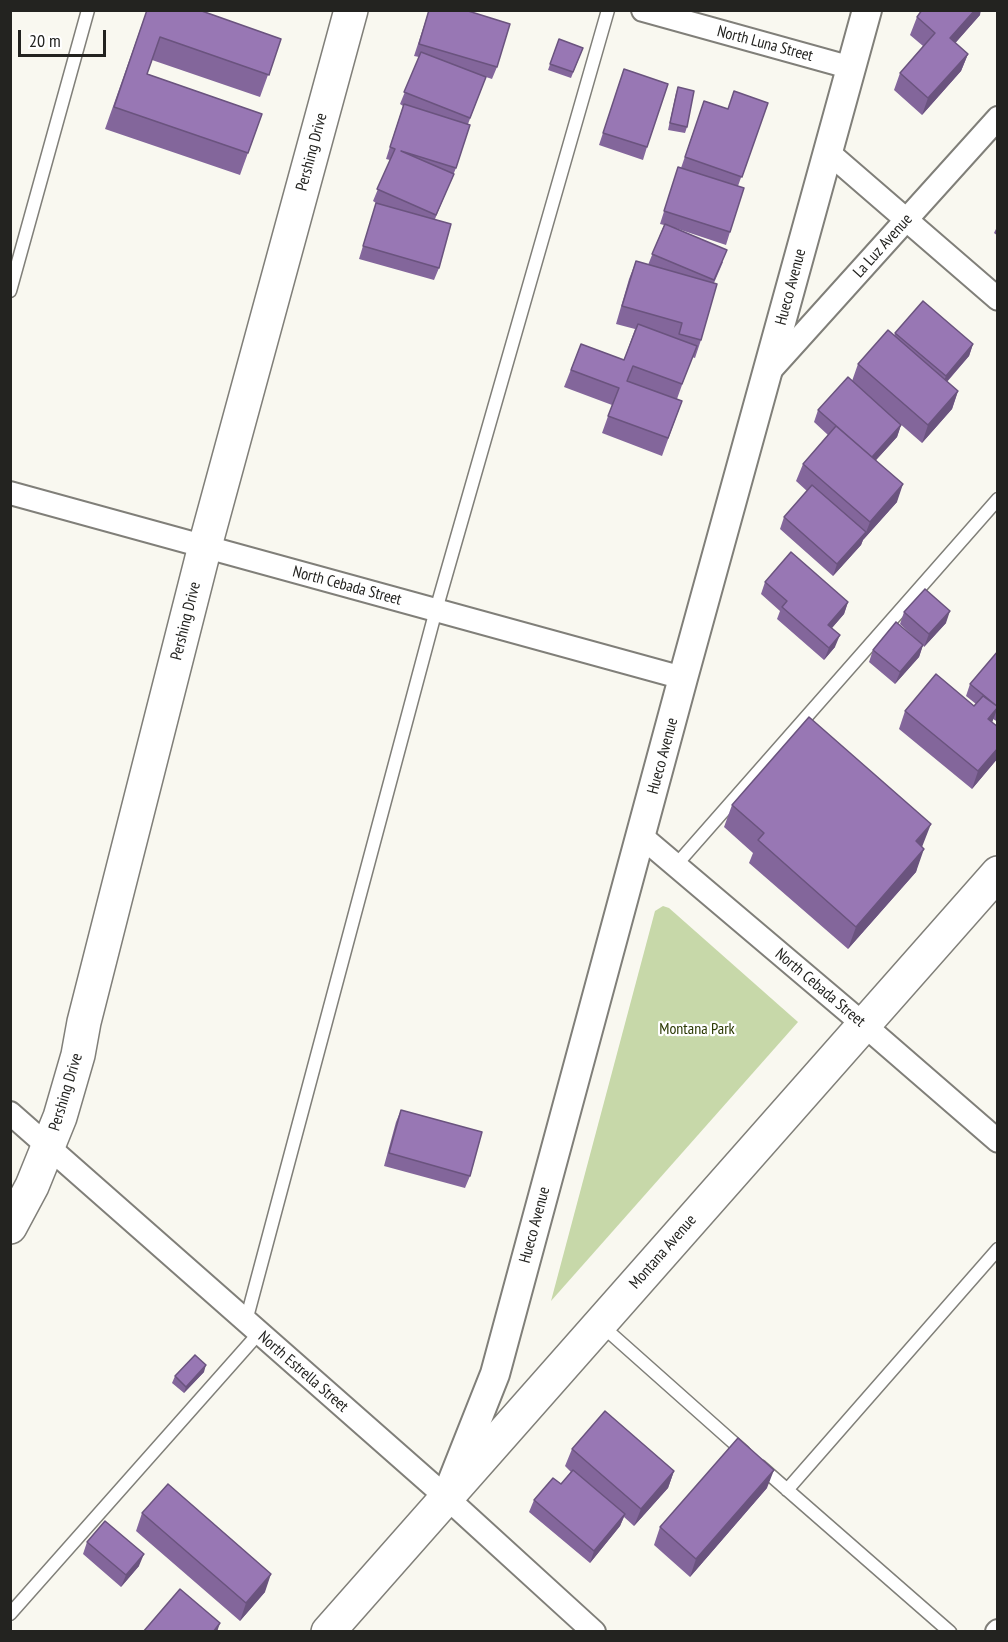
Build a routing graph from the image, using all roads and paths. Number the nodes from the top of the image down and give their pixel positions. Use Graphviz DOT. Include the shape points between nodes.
graph roads {
  1 [pos="88,10"];
  2 [pos="351,10"];
  3 [pos="608,10"];
  4 [pos="643,10"];
  5 [pos="867,10"];
  6 [pos="852,68"];
  7 [pos="998,118"];
  8 [pos="828,152"];
  9 [pos="907,220"];
  10 [pos="10,291"];
  11 [pos="998,299"];
  12 [pos="767,374"];
  13 [pos="10,493"];
  14 [pos="998,499"];
  15 [pos="205,546"];
  16 [pos="436,610"];
  17 [pos="684,678"];
  18 [pos="641,836"];
  19 [pos="676,865"];
  20 [pos="998,873"];
  21 [pos="863,1024"];
  22 [pos="10,1113"];
  23 [pos="998,1142"];
  24 [pos="48,1147"];
  25 [pos="10,1227"];
  26 [pos="998,1250"];
  27 [pos="600,1323"];
  28 [pos="253,1327"];
  29 [pos="787,1490"];
  30 [pos="446,1497"];
  31 [pos="10,1614"];
  32 [pos="328,1632"];
  33 [pos="594,1632"];
  34 [pos="950,1632"];
  1 -- 10 [label="lane"];
  2 -- 15 [label="main road, Pershing Drive"];
  3 -- 16 [label="lane"];
  4 -- 6 [label="street, North Luna Street"];
  5 -- 6 [label="street, Hueco Avenue"];
  6 -- 8 [label="street, Hueco Avenue"];
  7 -- 9 [label="street, La Luz Avenue"];
  8 -- 9 [label="street"];
  8 -- 12 [label="street, Hueco Avenue"];
  9 -- 11 [label="street"];
  9 -- 12 [label="street, La Luz Avenue"];
  12 -- 17 [label="street, Hueco Avenue"];
  13 -- 15 [label="street, North Cebada Street"];
  14 -- 19 [label="lane"];
  15 -- 16 [label="street, North Cebada Street"];
  15 -- 24 [label="main road, Pershing Drive" via="78,1054"];
  16 -- 17 [label="street, North Cebada Street"];
  16 -- 28 [label="lane"];
  17 -- 18 [label="street, Hueco Avenue"];
  18 -- 19 [label="street, North Cebada Street"];
  18 -- 30 [label="street, Hueco Avenue" via="495,1374"];
  19 -- 21 [label="street, North Cebada Street"];
  20 -- 21 [label="main road, Montana Avenue"];
  21 -- 23 [label="street, North Cebada Street"];
  21 -- 27 [label="main road, Montana Avenue"];
  22 -- 24 [label="street, North Estrella Street"];
  24 -- 25 [label="main road, Pershing Drive"];
  24 -- 28 [label="street, North Estrella Street"];
  26 -- 29 [label="lane"];
  27 -- 29 [label="lane"];
  27 -- 30 [label="main road, Montana Avenue"];
  28 -- 30 [label="street, North Estrella Street"];
  28 -- 31 [label="lane"];
  29 -- 34 [label="lane"];
  30 -- 32 [label="main road, Montana Avenue"];
  30 -- 33 [label="street, North Estrella Street"];
}
